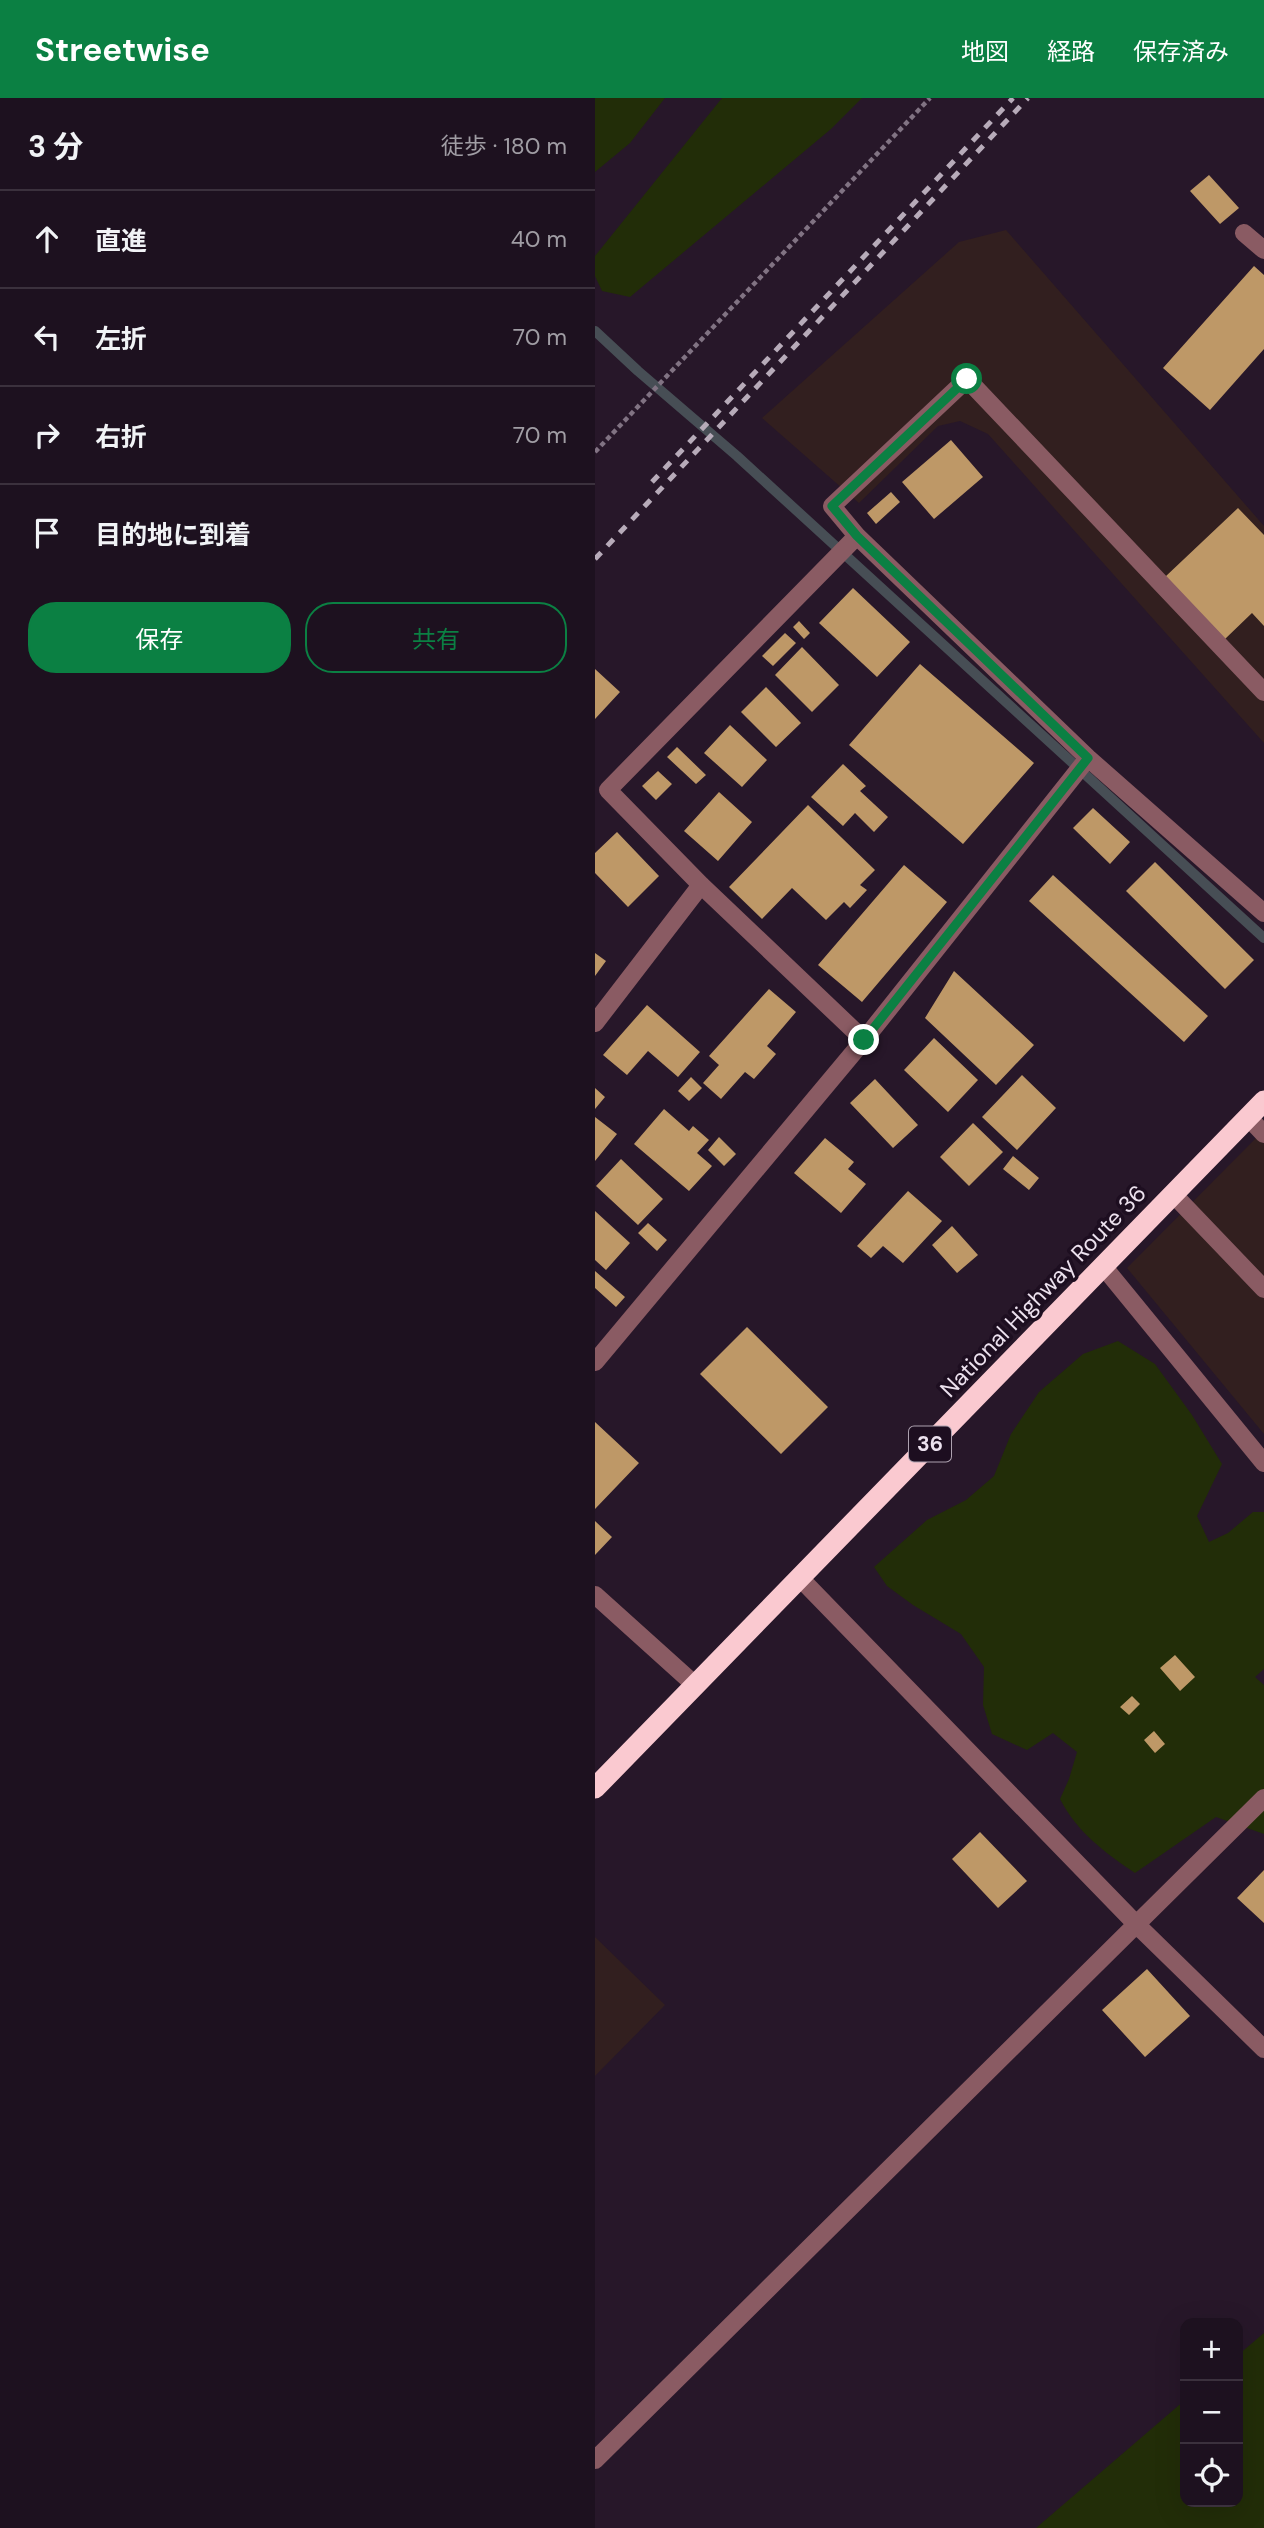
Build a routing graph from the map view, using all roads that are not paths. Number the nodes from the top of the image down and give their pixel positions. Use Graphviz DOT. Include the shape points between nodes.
graph roads {
  1 [pos="1244,233"];
  2 [pos="1264,250"];
  3 [pos="857,536"];
  4 [pos="1264,692"];
  5 [pos="1088,758"];
  6 [pos="602,795"];
  7 [pos="701,885"];
  8 [pos="1264,913"];
  9 [pos="595,1023"];
  10 [pos="864,1040"];
  11 [pos="1264,1101"];
  12 [pos="1248,1117"];
  13 [pos="1264,1134"];
  14 [pos="1174,1195"];
  15 [pos="1103,1266"];
  16 [pos="1264,1289"];
  17 [pos="595,1362"];
  18 [pos="1264,1463"];
  19 [pos="800,1578"];
  20 [pos="595,1595"];
  21 [pos="695,1685"];
  22 [pos="595,1788"];
  23 [pos="1264,1798"];
  24 [pos="1137,1925"];
  25 [pos="1264,2049"];
  26 [pos="595,2460"];
  1 -- 2 [label="street"];
  3 -- 4 [label="street" via="832,506 967,379"];
  3 -- 5 [label="street"];
  3 -- 6 [label="street"];
  5 -- 8 [label="street"];
  5 -- 10 [label="street"];
  6 -- 7 [label="street"];
  7 -- 9 [label="street"];
  7 -- 10 [label="street"];
  10 -- 17 [label="street"];
  11 -- 12 [label="highway, National Highway Route 36 / 36"];
  12 -- 13 [label="street"];
  12 -- 14 [label="highway, National Highway Route 36 / 36"];
  14 -- 15 [label="highway, National Highway Route 36 / 36"];
  14 -- 16 [label="street"];
  15 -- 18 [label="street"];
  15 -- 19 [label="highway, National Highway Route 36 / 36"];
  19 -- 21 [label="highway, National Highway Route 36 / 36"];
  19 -- 24 [label="street"];
  20 -- 21 [label="street"];
  21 -- 22 [label="highway, National Highway Route 36 / 36"];
  23 -- 24 [label="street"];
  24 -- 25 [label="street"];
  24 -- 26 [label="street"];
}
